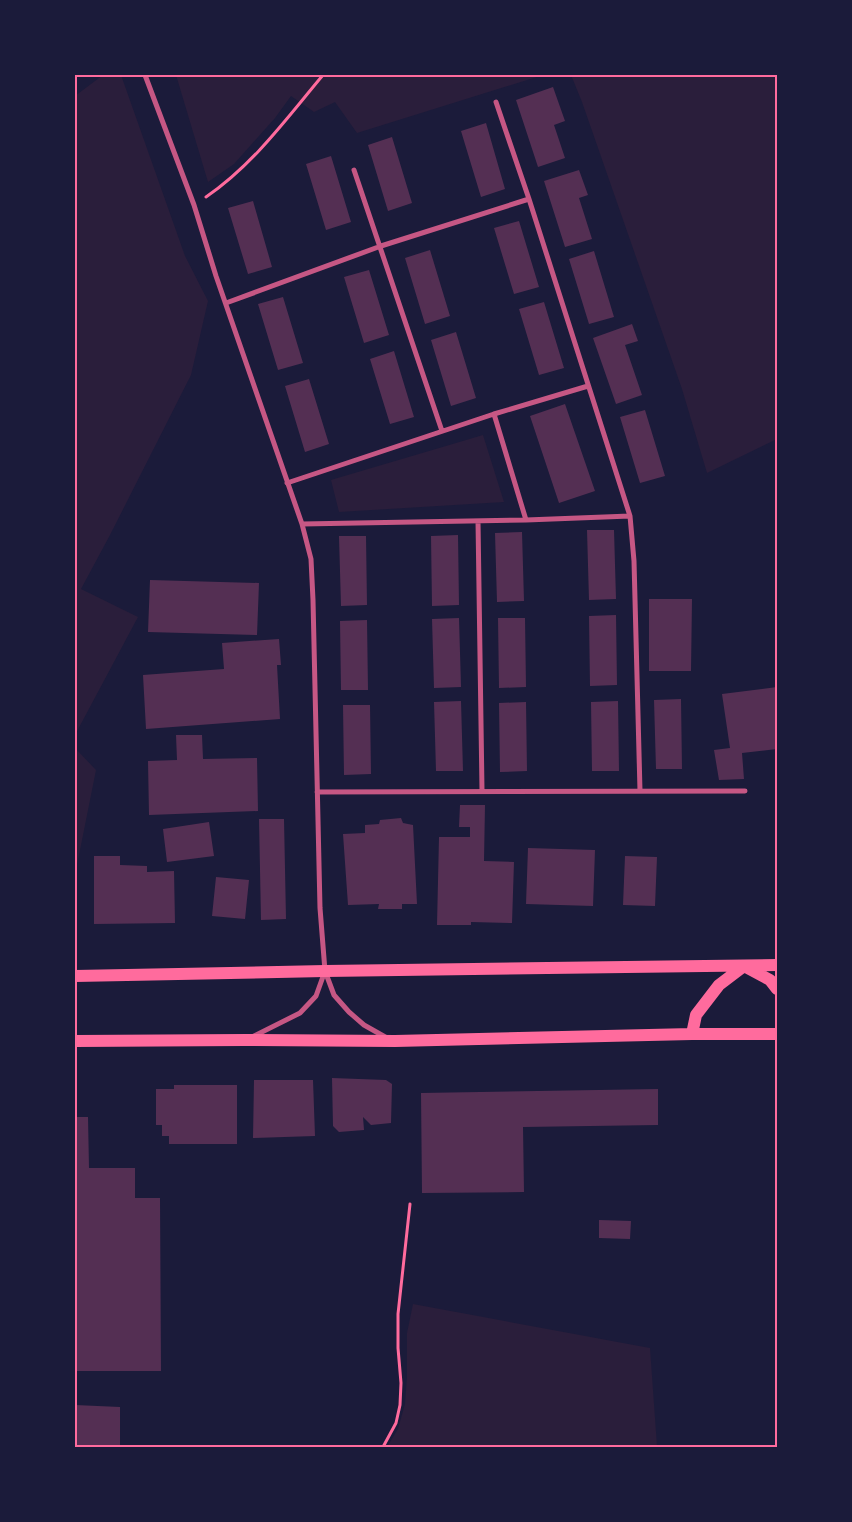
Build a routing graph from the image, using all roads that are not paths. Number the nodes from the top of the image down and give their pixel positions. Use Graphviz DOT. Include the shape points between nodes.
graph roads {
  1 [pos="145,75"];
  2 [pos="496,102"];
  3 [pos="354,170"];
  4 [pos="529,200"];
  5 [pos="380,246"];
  6 [pos="226,303"];
  7 [pos="588,386"];
  8 [pos="494,414"];
  9 [pos="442,431"];
  10 [pos="286,483"];
  11 [pos="630,516"];
  12 [pos="526,520"];
  13 [pos="478,521"];
  14 [pos="302,524"];
  15 [pos="482,790"];
  16 [pos="640,791"];
  17 [pos="745,791"];
  18 [pos="317,792"];
  19 [pos="777,965"];
  20 [pos="744,966"];
  21 [pos="325,971"];
  22 [pos="75,976"];
  23 [pos="777,989"];
  24 [pos="692,1034"];
  25 [pos="777,1034"];
  26 [pos="244,1040"];
  27 [pos="75,1041"];
  28 [pos="395,1041"];
  1 -- 6 [label="street" via="194,205"];
  2 -- 4 [label="street"];
  3 -- 5 [label="street"];
  4 -- 5 [label="street"];
  4 -- 7 [label="street"];
  5 -- 6 [label="street"];
  5 -- 9 [label="street"];
  6 -- 10 [label="street"];
  7 -- 8 [label="street"];
  7 -- 11 [label="street"];
  8 -- 9 [label="street"];
  8 -- 12 [label="street"];
  9 -- 10 [label="street"];
  10 -- 14 [label="street"];
  11 -- 12 [label="street"];
  11 -- 16 [label="street"];
  12 -- 13 [label="street"];
  13 -- 14 [label="street"];
  13 -- 15 [label="street"];
  14 -- 18 [label="street" via="311,559 314,600"];
  15 -- 16 [label="street"];
  15 -- 18 [label="street"];
  16 -- 17 [label="street"];
  18 -- 21 [label="street"];
  19 -- 20 [label="main road"];
  20 -- 21 [label="main road"];
  20 -- 23 [label="main road" via="770,980"];
  20 -- 24 [label="main road" via="719,985 696,1015"];
  21 -- 22 [label="main road"];
  21 -- 26 [label="street" via="316,996 300,1013"];
  21 -- 28 [label="street" via="334,995 349,1012 364,1025"];
  24 -- 25 [label="main road"];
  24 -- 28 [label="main road"];
  26 -- 27 [label="main road"];
  26 -- 28 [label="main road"];
}
